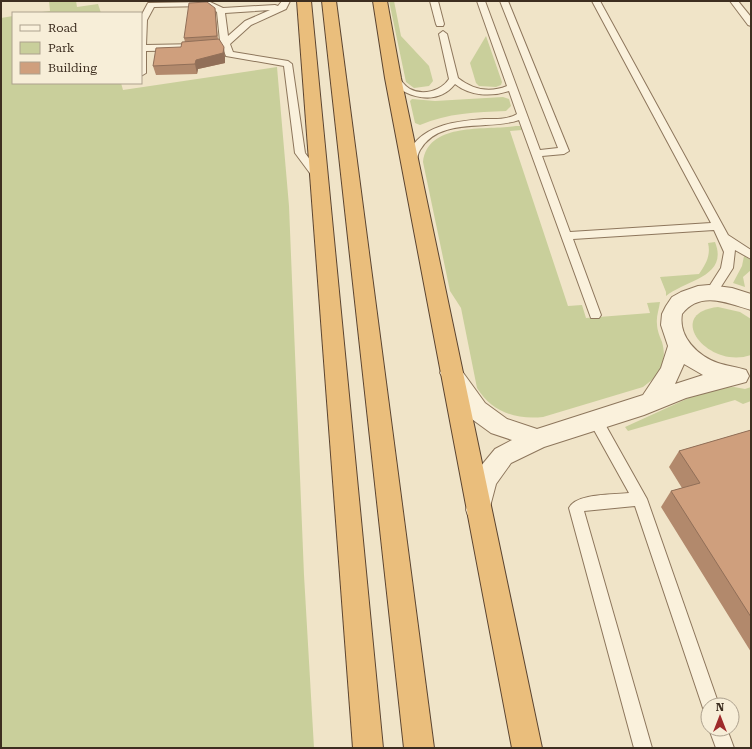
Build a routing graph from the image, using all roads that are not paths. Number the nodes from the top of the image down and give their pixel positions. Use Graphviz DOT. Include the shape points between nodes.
graph roads {
  1 [pos="304,1"];
  2 [pos="329,1"];
  3 [pos="380,1"];
  4 [pos="434,1"];
  5 [pos="481,1"];
  6 [pos="504,1"];
  7 [pos="596,1"];
  8 [pos="734,1"];
  9 [pos="285,4"];
  10 [pos="221,11"];
  11 [pos="751,23"];
  12 [pos="440,24"];
  13 [pos="442,34"];
  14 [pos="225,44"];
  15 [pos="142,48"];
  16 [pos="392,78"];
  17 [pos="454,79"];
  18 [pos="512,87"];
  19 [pos="522,115"];
  20 [pos="536,152"];
  21 [pos="410,166"];
  22 [pos="319,178"];
  23 [pos="718,226"];
  24 [pos="567,236"];
  25 [pos="724,238"];
  26 [pos="751,255"];
  27 [pos="711,293"];
  28 [pos="751,302"];
  29 [pos="595,315"];
  30 [pos="679,346"];
  31 [pos="452,373"];
  32 [pos="744,376"];
  33 [pos="651,401"];
  34 [pos="596,421"];
  35 [pos="537,439"];
  36 [pos="640,499"];
  37 [pos="478,511"];
  38 [pos="707,697"];
  39 [pos="721,737"];
  40 [pos="368,748"];
  41 [pos="419,748"];
  42 [pos="526,748"];
  43 [pos="642,748"];
  44 [pos="725,748"];
  1 -- 22 [label="highway"];
  2 -- 41 [label="highway"];
  3 -- 16 [label="highway"];
  4 -- 12 [label="lane"];
  5 -- 18 [label="lane"];
  6 -- 20 [label="lane" via="564,151"];
  7 -- 23 [label="lane"];
  8 -- 11 [label="lane"];
  9 -- 10 [label="lane"];
  9 -- 14 [label="lane" via="248,24"];
  10 -- 14 [label="lane"];
  10 -- 15 [label="lane" via="210,4 151,5 143,20"];
  13 -- 17 [label="lane"];
  14 -- 15 [label="lane"];
  14 -- 22 [label="lane" via="230,54 288,64 300,153"];
  16 -- 17 [label="lane" via="406,90 420,94 433,94 445,90"];
  16 -- 21 [label="highway"];
  17 -- 18 [label="lane" via="465,88 477,91 504,91"];
  18 -- 19 [label="lane"];
  19 -- 20 [label="lane"];
  19 -- 21 [label="lane" via="506,121 446,127 428,136 416,148"];
  20 -- 24 [label="lane"];
  21 -- 31 [label="highway"];
  22 -- 40 [label="highway"];
  23 -- 24 [label="lane"];
  23 -- 25 [label="lane"];
  24 -- 29 [label="lane"];
  25 -- 26 [label="lane"];
  25 -- 27 [label="lane" via="730,252 727,268"];
  27 -- 28 [label="street" via="730,294"];
  27 -- 30 [label="street" via="689,297 673,312 671,325"];
  30 -- 32 [label="street" via="688,356 708,368 724,374"];
  30 -- 33 [label="street" via="671,371"];
  31 -- 35 [label="street" via="477,410 499,426"];
  31 -- 37 [label="highway"];
  32 -- 33 [label="street" via="698,385"];
  33 -- 34 [label="street"];
  34 -- 35 [label="street"];
  34 -- 36 [label="lane"];
  35 -- 37 [label="street" via="503,456 485,480"];
  36 -- 38 [label="lane"];
  36 -- 43 [label="lane" via="583,504 576,508"];
  37 -- 42 [label="highway"];
  39 -- 44 [label="lane"];
}
